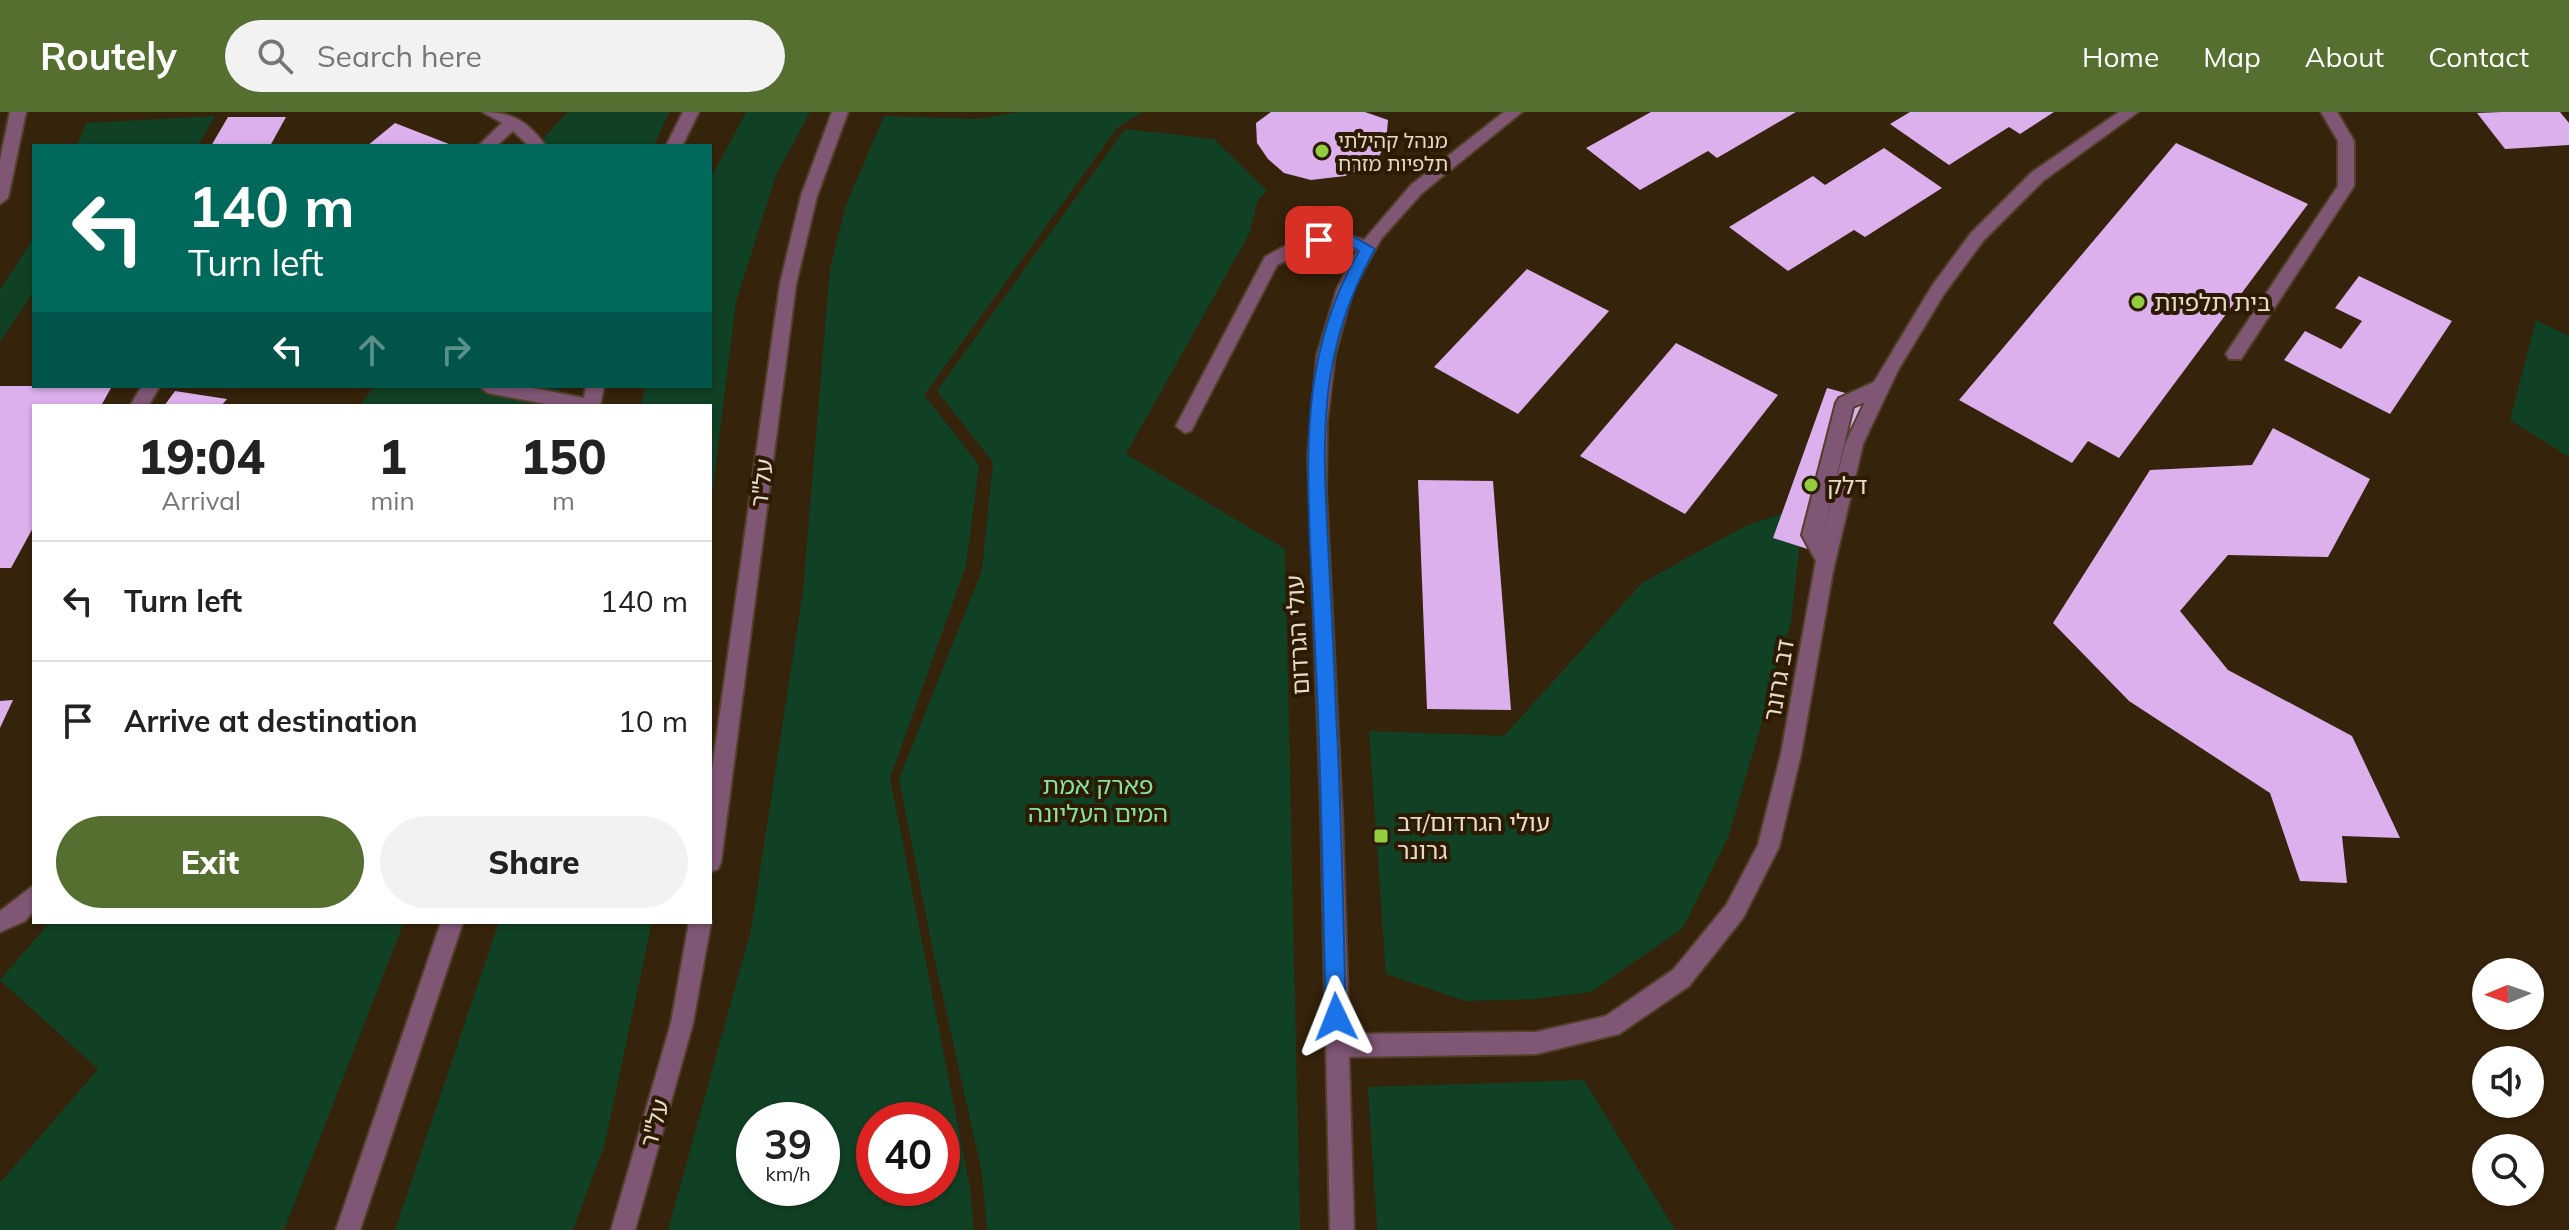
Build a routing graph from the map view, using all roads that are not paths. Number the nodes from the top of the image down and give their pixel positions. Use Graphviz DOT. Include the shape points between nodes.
graph roads {
  1 [pos="18,112"];
  2 [pos="491,112"];
  3 [pos="691,112"];
  4 [pos="840,112"];
  5 [pos="1514,112"];
  6 [pos="2130,112"];
  7 [pos="2329,112"];
  8 [pos="513,122"];
  9 [pos="488,144"];
  10 [pos="536,144"];
  11 [pos="675,144"];
  12 [pos="0,198"];
  13 [pos="1368,249"];
  14 [pos="2235,354"];
  15 [pos="498,388"];
  16 [pos="581,404"];
  17 [pos="1185,426"];
  18 [pos="712,847"];
  19 [pos="32,897"];
  20 [pos="0,922"];
  21 [pos="451,924"];
  22 [pos="700,924"];
  23 [pos="1337,1046"];
  24 [pos="348,1230"];
  25 [pos="623,1230"];
  26 [pos="1342,1230"];
  1 -- 12 [label="street"];
  2 -- 8 [label="street"];
  3 -- 11 [label="street"];
  4 -- 18 [label="street, על\"ר" via="818,160 788,284"];
  5 -- 13 [label="street, עולי הגרדום" via="1424,181"];
  6 -- 23 [label="street, דב גרונר" via="2037,177 1977,237 1890,368 1854,444 1768,847 1735,911 1681,978 1611,1026 1536,1043"];
  7 -- 14 [label="street" via="2346,141 2346,186"];
  8 -- 9 [label="street"];
  8 -- 10 [label="street"];
  13 -- 17 [label="street" via="1349,239 1319,240 1271,261"];
  13 -- 23 [label="street, עולי הגרדום" via="1346,286 1329,336 1315,456"];
  15 -- 16 [label="street"];
  19 -- 20 [label="street" via="17,914"];
  21 -- 24 [label="street"];
  22 -- 25 [label="street, על\"ר" via="682,1023"];
  23 -- 26 [label="street, עולי הגרדום"];
}
